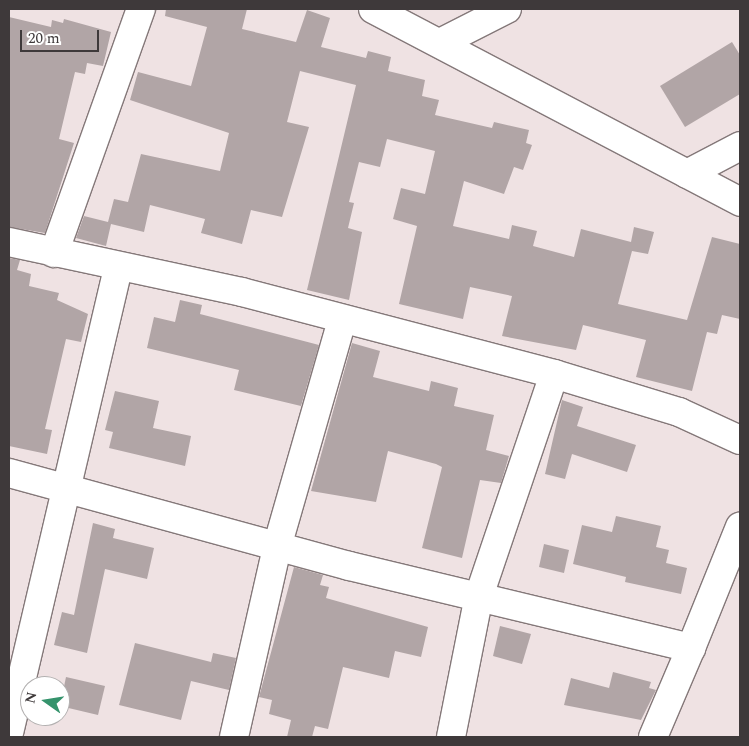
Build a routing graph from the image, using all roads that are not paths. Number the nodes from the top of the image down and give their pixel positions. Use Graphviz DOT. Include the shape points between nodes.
graph roads {
  1 [pos="141,9"];
  2 [pos="373,9"];
  3 [pos="507,9"];
  4 [pos="440,43"];
  5 [pos="740,146"];
  6 [pos="687,174"];
  7 [pos="740,202"];
  8 [pos="9,242"];
  9 [pos="54,253"];
  10 [pos="118,267"];
  11 [pos="342,320"];
  12 [pos="554,374"];
  13 [pos="740,440"];
  14 [pos="9,473"];
  15 [pos="68,486"];
  16 [pos="740,527"];
  17 [pos="277,547"];
  18 [pos="479,596"];
  19 [pos="690,648"];
  20 [pos="9,733"];
  21 [pos="234,737"];
  22 [pos="451,737"];
  23 [pos="653,737"];
  1 -- 9 [label="street"];
  2 -- 4 [label="street"];
  3 -- 4 [label="street"];
  4 -- 6 [label="street"];
  5 -- 6 [label="street"];
  6 -- 7 [label="street"];
  8 -- 9 [label="street"];
  9 -- 10 [label="street"];
  10 -- 11 [label="street" via="242,292"];
  10 -- 15 [label="street"];
  11 -- 12 [label="street"];
  11 -- 17 [label="street"];
  12 -- 13 [label="street" via="679,412"];
  12 -- 18 [label="street"];
  14 -- 15 [label="street"];
  15 -- 17 [label="street"];
  15 -- 20 [label="street"];
  16 -- 19 [label="street"];
  17 -- 18 [label="street"];
  17 -- 21 [label="street"];
  18 -- 19 [label="street"];
  18 -- 22 [label="street"];
  19 -- 23 [label="street"];
}
